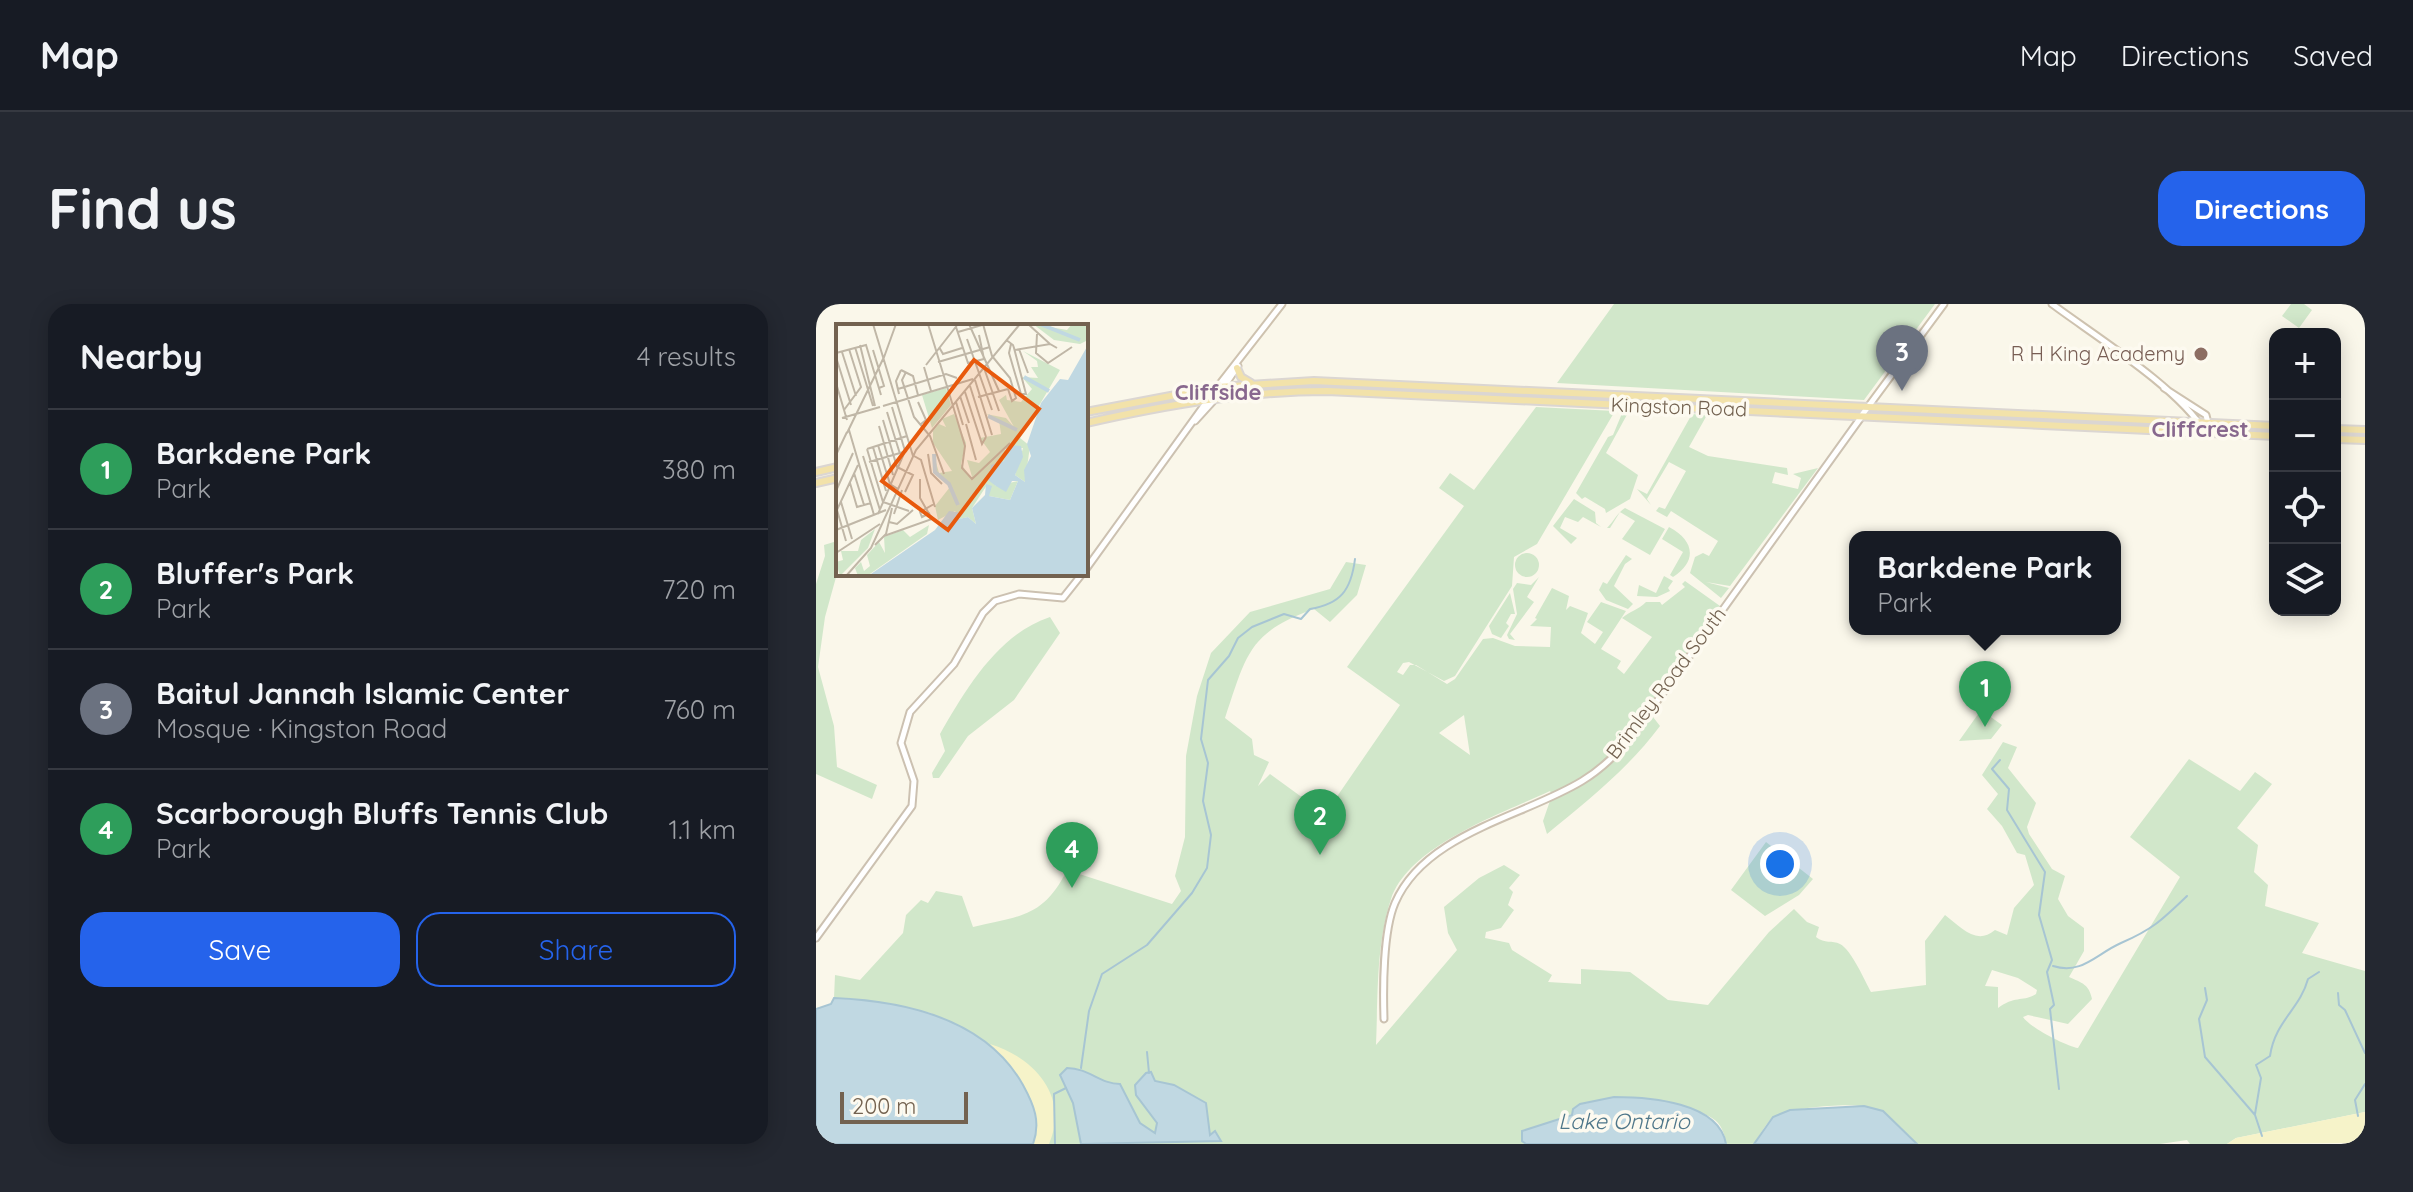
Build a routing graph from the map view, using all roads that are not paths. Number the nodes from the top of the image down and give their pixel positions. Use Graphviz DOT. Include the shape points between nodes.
graph roads {
  1 [pos="1282,304"];
  2 [pos="1944,304"];
  3 [pos="2052,304"];
  4 [pos="1238,365"];
  5 [pos="1251,383"];
  6 [pos="1221,386"];
  7 [pos="2164,387"];
  8 [pos="1212,398"];
  9 [pos="1870,405"];
  10 [pos="1088,412"];
  11 [pos="1862,415"];
  12 [pos="2199,422"];
  13 [pos="2208,422"];
  14 [pos="1088,423"];
  15 [pos="2269,426"];
  16 [pos="2341,429"];
  17 [pos="2365,430"];
  18 [pos="2205,432"];
  19 [pos="2269,436"];
  20 [pos="2341,439"];
  21 [pos="2365,440"];
  22 [pos="836,467"];
  23 [pos="816,472"];
  24 [pos="836,478"];
  25 [pos="816,483"];
  26 [pos="1088,566"];
  27 [pos="1080,576"];
  28 [pos="816,938"];
  29 [pos="1384,1019"];
  1 -- 4 [label="street"];
  2 -- 9 [label="street, Brimley Road South"];
  3 -- 7 [label="street"];
  4 -- 5 [label="main road" via="1241,377"];
  4 -- 6 [label="street"];
  5 -- 6 [label="main road, Kingston Road"];
  5 -- 9 [label="main road, Kingston Road" via="1314,381"];
  6 -- 8 [label="street"];
  6 -- 10 [label="main road, Kingston Road"];
  7 -- 12 [label="street"];
  7 -- 13 [label="street" via="2206,415"];
  8 -- 11 [label="main road, Kingston Road" via="1327,391"];
  8 -- 14 [label="main road, Kingston Road"];
  8 -- 26 [label="street"];
  9 -- 11 [label="street, Brimley Road South"];
  9 -- 12 [label="main road, Kingston Road"];
  11 -- 18 [label="main road, Kingston Road"];
  11 -- 29 [label="street, Brimley Road South" via="1611,760 1569,788 1459,840 1412,876 1392,912"];
  12 -- 13 [label="main road, Kingston Road"];
  12 -- 18 [label="street"];
  13 -- 15 [label="main road, Kingston Road"];
  13 -- 18 [label="street"];
  16 -- 17 [label="main road"];
  18 -- 19 [label="main road, Kingston Road"];
  20 -- 21 [label="main road"];
  22 -- 23 [label="main road"];
  24 -- 25 [label="main road"];
  27 -- 28 [label="street" via="1063,598 1013,594 991,604 954,664 910,712 901,743 914,785 912,806"];
}
